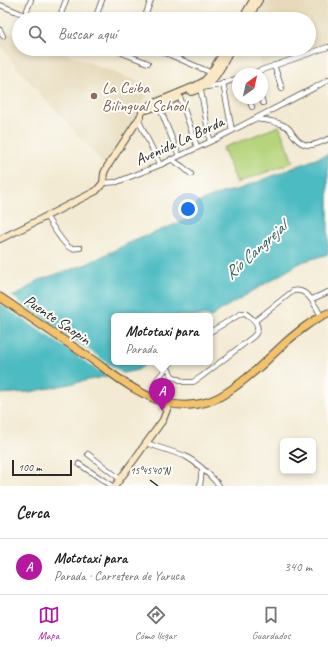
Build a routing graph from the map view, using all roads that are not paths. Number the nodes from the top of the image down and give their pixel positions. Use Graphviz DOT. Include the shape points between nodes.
graph roads {
  1 [pos="31,0"];
  2 [pos="66,0"];
  3 [pos="102,0"];
  4 [pos="152,0"];
  5 [pos="253,0"];
  6 [pos="259,0"];
  7 [pos="0,5"];
  8 [pos="18,12"];
  9 [pos="26,12"];
  10 [pos="62,12"];
  11 [pos="97,12"];
  12 [pos="147,12"];
  13 [pos="246,12"];
  14 [pos="252,12"];
  15 [pos="0,30"];
  16 [pos="2,36"];
  17 [pos="328,47"];
  18 [pos="316,51"];
  19 [pos="131,56"];
  20 [pos="172,56"];
  21 [pos="222,56"];
  22 [pos="226,56"];
  23 [pos="302,56"];
  24 [pos="148,63"];
  25 [pos="274,66"];
  26 [pos="268,68"];
  27 [pos="213,74"];
  28 [pos="232,80"];
  29 [pos="328,80"];
  30 [pos="221,84"];
  31 [pos="200,86"];
  32 [pos="282,89"];
  33 [pos="180,97"];
  34 [pos="167,100"];
  35 [pos="251,104"];
  36 [pos="159,106"];
  37 [pos="252,107"];
  38 [pos="142,112"];
  39 [pos="138,119"];
  40 [pos="254,119"];
  41 [pos="232,131"];
  42 [pos="328,138"];
  43 [pos="210,141"];
  44 [pos="197,147"];
  45 [pos="179,156"];
  46 [pos="171,159"];
  47 [pos="160,165"];
  48 [pos="191,174"];
  49 [pos="103,183"];
  50 [pos="46,216"];
  51 [pos="0,239"];
  52 [pos="80,248"];
  53 [pos="328,292"];
  54 [pos="0,297"];
  55 [pos="312,299"];
  56 [pos="325,314"];
  57 [pos="255,321"];
  58 [pos="213,330"];
  59 [pos="167,366"];
  60 [pos="156,400"];
  61 [pos="169,404"];
  62 [pos="146,443"];
  63 [pos="88,454"];
  64 [pos="79,464"];
  65 [pos="202,468"];
  66 [pos="120,479"];
  67 [pos="114,486"];
  68 [pos="200,486"];
  69 [pos="219,486"];
  1 -- 9 [label="street"];
  2 -- 10 [label="street"];
  3 -- 11 [label="street"];
  4 -- 12 [label="street"];
  5 -- 13 [label="street"];
  6 -- 14 [label="street"];
  7 -- 8 [label="street"];
  15 -- 16 [label="street"];
  17 -- 18 [label="street"];
  19 -- 24 [label="street"];
  20 -- 27 [label="street"];
  21 -- 27 [label="street"];
  22 -- 27 [label="street"];
  23 -- 25 [label="street"];
  25 -- 26 [label="street"];
  25 -- 32 [label="street"];
  27 -- 30 [label="street" via="216,81"];
  27 -- 31 [label="street" via="208,84"];
  28 -- 30 [label="street"];
  29 -- 40 [label="street, Avenida La Borda"];
  30 -- 31 [label="street"];
  30 -- 41 [label="street"];
  31 -- 33 [label="street"];
  31 -- 34 [label="street"];
  31 -- 43 [label="street"];
  33 -- 34 [label="street"];
  33 -- 44 [label="street"];
  34 -- 36 [label="street"];
  34 -- 38 [label="street" via="152,104"];
  35 -- 37 [label="street"];
  36 -- 38 [label="street"];
  36 -- 45 [label="street"];
  38 -- 39 [label="street"];
  39 -- 47 [label="street"];
  39 -- 49 [label="street" via="107,167"];
  40 -- 41 [label="street, Avenida La Borda"];
  40 -- 42 [label="street" via="281,124 289,129 300,144 306,146 318,144"];
  41 -- 43 [label="street, Avenida La Borda"];
  43 -- 44 [label="street, Avenida La Borda"];
  44 -- 45 [label="street, Avenida La Borda"];
  45 -- 46 [label="street, Avenida La Borda"];
  46 -- 47 [label="street, Avenida La Borda"];
  46 -- 48 [label="street"];
  47 -- 49 [label="street, Avenida La Borda" via="117,182"];
  49 -- 50 [label="street" via="96,191"];
  50 -- 51 [label="street"];
  50 -- 52 [label="street" via="68,246 72,249"];
  53 -- 55 [label="street"];
  54 -- 60 [label="main road, Puente Saopin" via="120,379"];
  55 -- 56 [label="street"];
  55 -- 57 [label="street" via="301,291 293,291"];
  56 -- 61 [label="main road, Puente Saopin" via="300,330 225,394 197,404"];
  57 -- 58 [label="street" via="245,312"];
  57 -- 59 [label="street" via="258,332 254,336 194,382 184,382 172,376"];
  59 -- 60 [label="street" via="156,381"];
  60 -- 61 [label="main road, Puente Saopin"];
  61 -- 62 [label="street" via="163,420"];
  62 -- 65 [label="street" via="190,458"];
  62 -- 66 [label="street"];
  63 -- 66 [label="street"];
  64 -- 67 [label="street"];
  65 -- 68 [label="street"];
  65 -- 69 [label="street"];
  66 -- 67 [label="street"];
}
